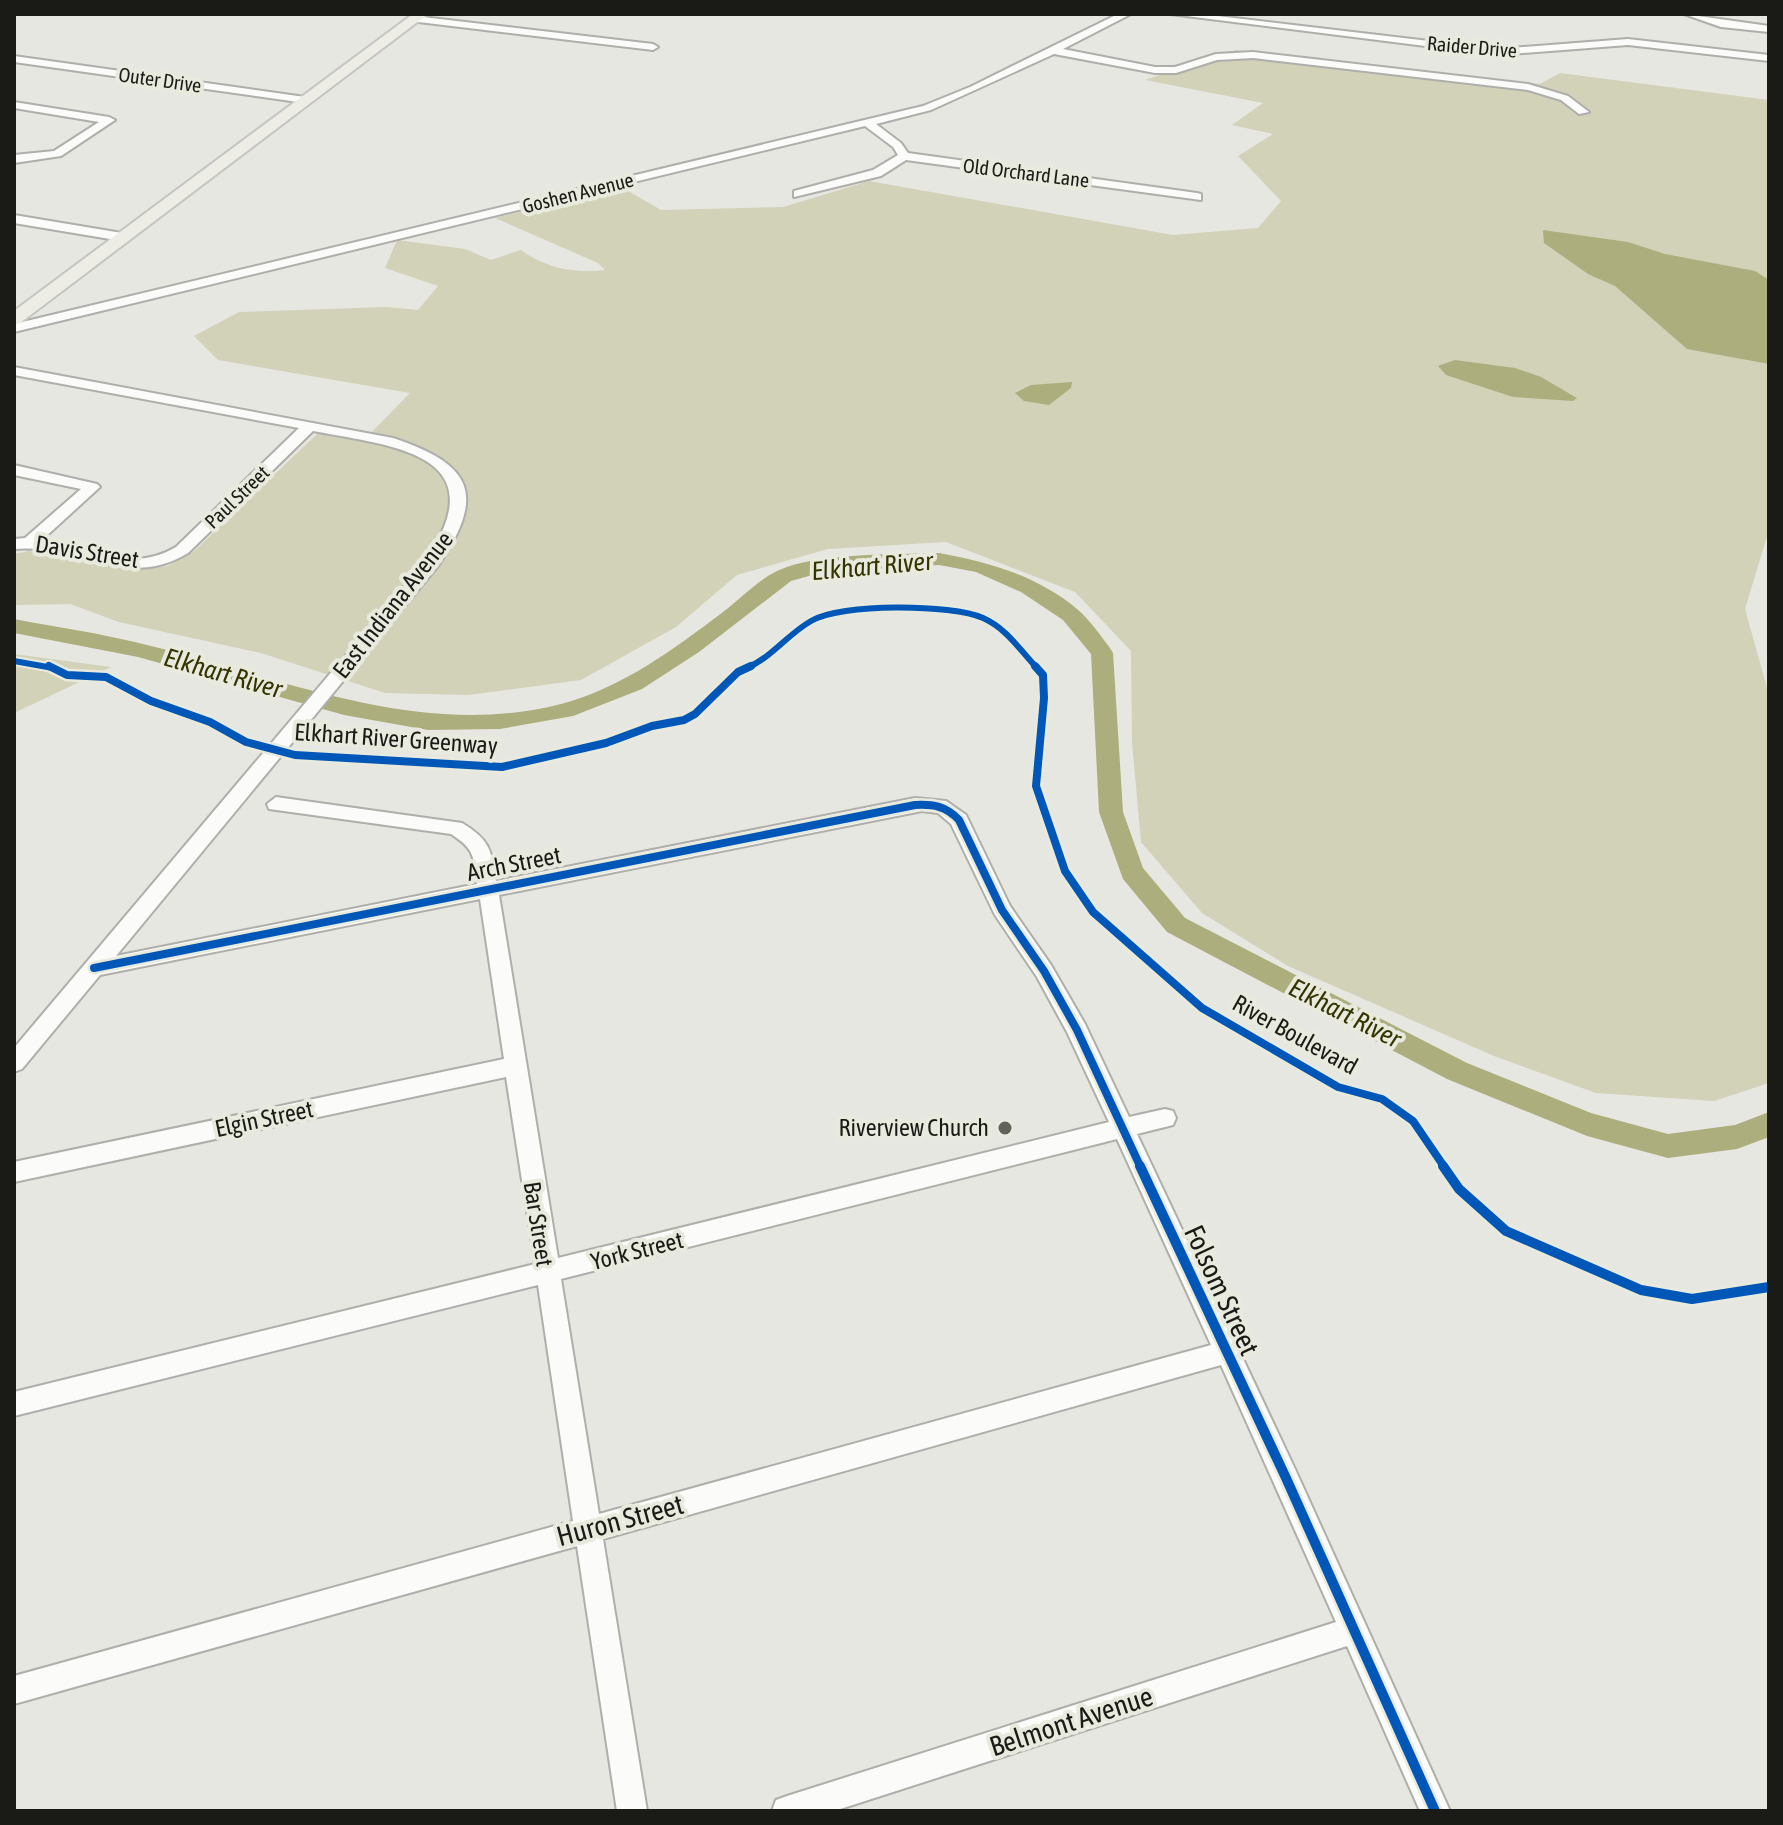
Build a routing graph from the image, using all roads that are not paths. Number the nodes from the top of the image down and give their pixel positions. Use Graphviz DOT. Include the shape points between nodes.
graph roads {
  1 [pos="1126,14"];
  2 [pos="1175,14"];
  3 [pos="1689,14"];
  4 [pos="418,16"];
  5 [pos="1769,29"];
  6 [pos="653,47"];
  7 [pos="1052,50"];
  8 [pos="1769,58"];
  9 [pos="14,59"];
  10 [pos="305,100"];
  11 [pos="14,105"];
  12 [pos="1583,112"];
  13 [pos="868,123"];
  14 [pos="69,146"];
  15 [pos="14,148"];
  16 [pos="904,156"];
  17 [pos="14,159"];
  18 [pos="798,194"];
  19 [pos="1197,197"];
  20 [pos="14,219"];
  21 [pos="122,237"];
  22 [pos="14,319"];
  23 [pos="14,328"];
  24 [pos="14,359"];
  25 [pos="21,371"];
  26 [pos="309,426"];
  27 [pos="14,470"];
  28 [pos="22,542"];
  29 [pos="160,562"];
  30 [pos="276,804"];
  31 [pos="941,805"];
  32 [pos="489,889"];
  33 [pos="94,968"];
  34 [pos="14,1063"];
  35 [pos="514,1066"];
  36 [pos="1165,1118"];
  37 [pos="1122,1129"];
  38 [pos="14,1172"];
  39 [pos="546,1274"];
  40 [pos="1227,1352"];
  41 [pos="14,1404"];
  42 [pos="586,1529"];
  43 [pos="1354,1630"];
  44 [pos="14,1690"];
  45 [pos="632,1811"];
  46 [pos="787,1811"];
  47 [pos="1435,1811"];
  1 -- 7 [label="street, Goshen Avenue"];
  2 -- 8 [label="street, Raider Drive" via="1497,52 1621,42"];
  3 -- 5 [label="street"];
  4 -- 6 [label="street"];
  4 -- 10 [label="main road"];
  7 -- 12 [label="street" via="1166,71 1216,57 1265,56 1528,87 1557,94"];
  7 -- 13 [label="street, Goshen Avenue" via="948,100"];
  9 -- 10 [label="street, Outer Drive"];
  10 -- 21 [label="main road"];
  11 -- 14 [label="street" via="109,120"];
  13 -- 16 [label="street"];
  13 -- 23 [label="street, Goshen Avenue"];
  14 -- 15 [label="street"];
  14 -- 17 [label="street" via="57,154"];
  16 -- 18 [label="street" via="877,173"];
  16 -- 19 [label="street, Old Orchard Lane"];
  20 -- 21 [label="street"];
  21 -- 22 [label="main road"];
  24 -- 25 [label="street, East Indiana Avenue"];
  25 -- 26 [label="street, East Indiana Avenue"];
  26 -- 29 [label="street, Paul Street" via="182,550"];
  26 -- 33 [label="street, East Indiana Avenue" via="425,454 459,488 460,518 450,539"];
  27 -- 28 [label="street" via="92,487"];
  28 -- 29 [label="street, Davis Street" via="130,564"];
  30 -- 32 [label="street, Bar Street" via="455,828 482,851"];
  31 -- 32 [label="street, Arch Street" via="915,805"];
  31 -- 37 [label="street, Folsom Street" via="959,820 1002,910 1070,1018"];
  32 -- 33 [label="street, Arch Street"];
  32 -- 35 [label="street, Bar Street"];
  33 -- 34 [label="street, East Indiana Avenue"];
  35 -- 38 [label="street, Elgin Street"];
  35 -- 39 [label="street, Bar Street"];
  36 -- 37 [label="street, York Street"];
  37 -- 39 [label="street, York Street"];
  37 -- 40 [label="street, Folsom Street"];
  39 -- 41 [label="street, York Street"];
  39 -- 42 [label="street, Bar Street"];
  40 -- 42 [label="street, Huron Street"];
  40 -- 43 [label="street, Folsom Street"];
  42 -- 44 [label="street, Huron Street"];
  42 -- 45 [label="street, Bar Street"];
  43 -- 46 [label="street, Belmont Avenue"];
  43 -- 47 [label="street, Folsom Street"];
}
